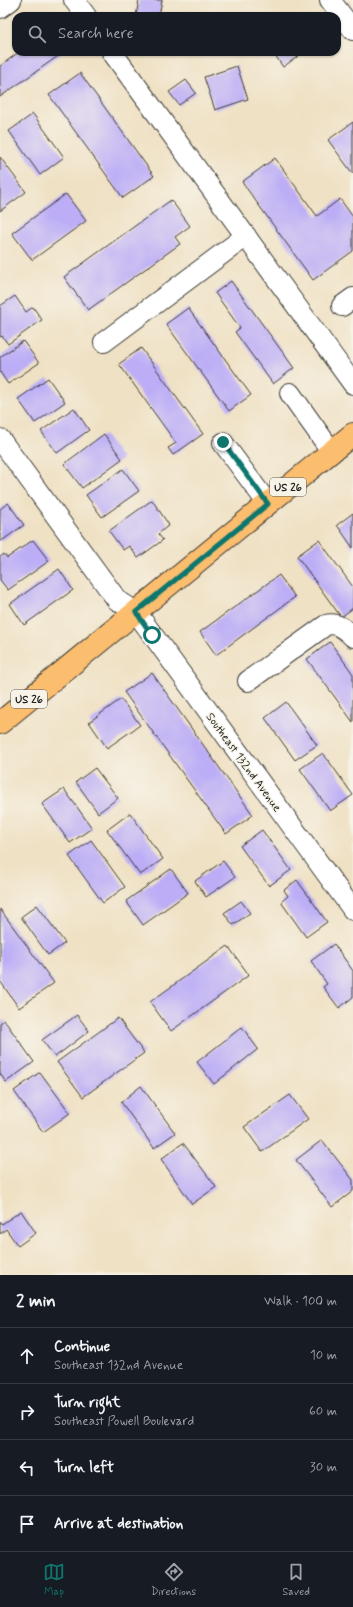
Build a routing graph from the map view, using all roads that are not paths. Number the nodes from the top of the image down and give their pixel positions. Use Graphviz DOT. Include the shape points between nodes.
graph roads {
  1 [pos="11,0"];
  2 [pos="74,0"];
  3 [pos="337,2"];
  4 [pos="0,8"];
  5 [pos="83,12"];
  6 [pos="353,30"];
  7 [pos="115,56"];
  8 [pos="246,236"];
  9 [pos="104,342"];
  10 [pos="353,384"];
  11 [pos="290,392"];
  12 [pos="353,434"];
  13 [pos="0,439"];
  14 [pos="223,442"];
  15 [pos="332,452"];
  16 [pos="268,504"];
  17 [pos="136,612"];
  18 [pos="353,637"];
  19 [pos="248,681"];
  20 [pos="0,723"];
  21 [pos="353,910"];
  1 -- 4 [label="street"];
  2 -- 5 [label="street"];
  3 -- 6 [label="street"];
  7 -- 8 [label="street"];
  8 -- 9 [label="street"];
  8 -- 10 [label="street"];
  11 -- 15 [label="street"];
  12 -- 15 [label="main road, US 26"];
  13 -- 17 [label="street" via="118,600"];
  14 -- 16 [label="street"];
  15 -- 16 [label="main road, US 26"];
  16 -- 17 [label="main road, US 26"];
  17 -- 20 [label="main road, US 26"];
  17 -- 21 [label="street, Southeast 132nd Avenue"];
  18 -- 19 [label="street" via="343,628 326,625"];
}
